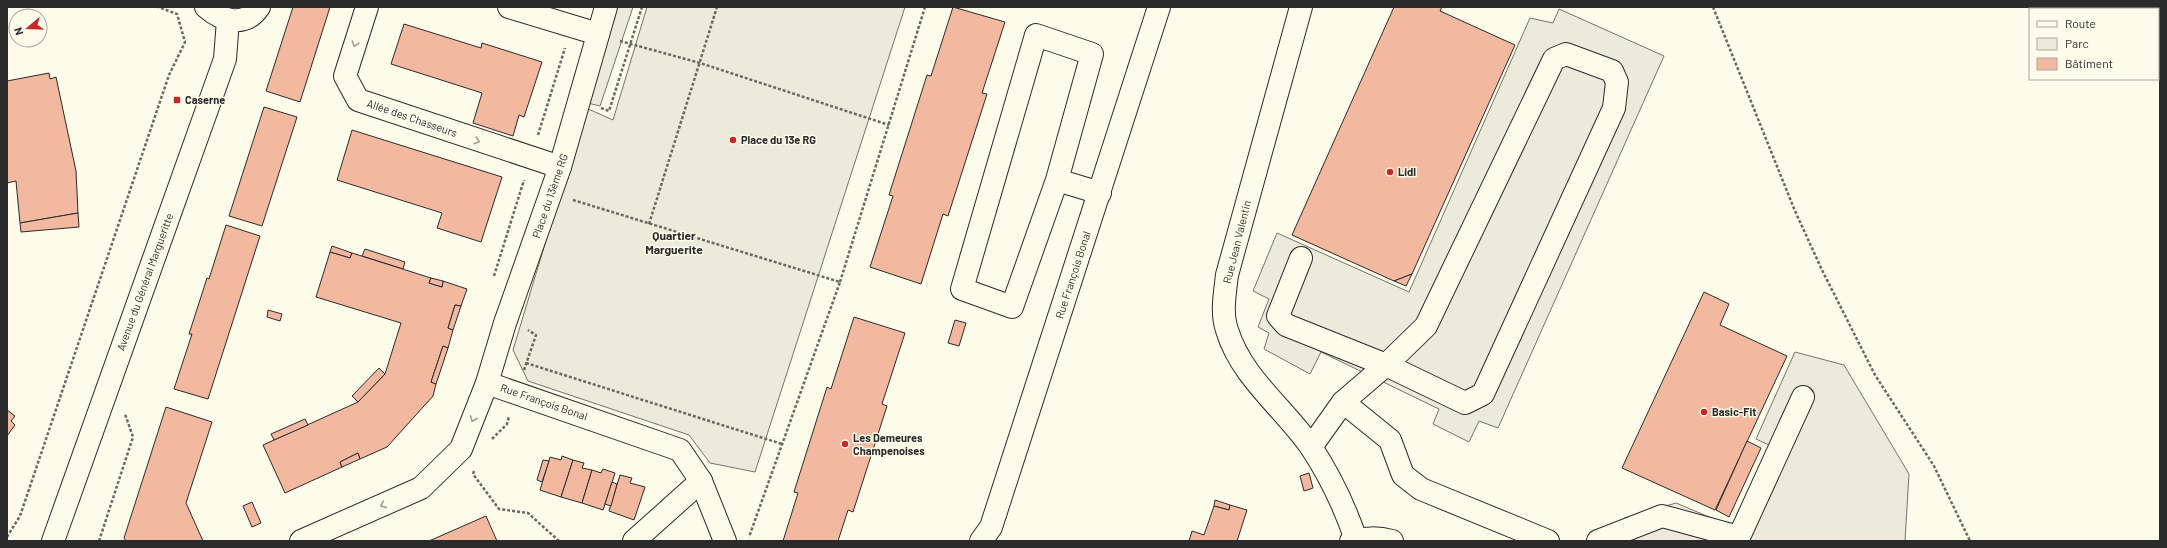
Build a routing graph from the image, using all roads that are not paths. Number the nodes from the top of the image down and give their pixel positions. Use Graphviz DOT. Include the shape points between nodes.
graph roads {
  1 [pos="206,7"];
  2 [pos="259,7"];
  3 [pos="367,7"];
  4 [pos="509,7"];
  5 [pos="606,7"];
  6 [pos="1159,7"];
  7 [pos="1301,7"];
  8 [pos="228,20"];
  9 [pos="598,34"];
  10 [pos="560,168"];
  11 [pos="1057,180"];
  12 [pos="1100,193"];
  13 [pos="1301,258"];
  14 [pos="1386,365"];
  15 [pos="487,383"];
  16 [pos="1803,397"];
  17 [pos="1343,402"];
  18 [pos="1311,447"];
  19 [pos="701,481"];
  20 [pos="1354,540"];
  21 [pos="53,541"];
  22 [pos="301,541"];
  23 [pos="634,541"];
  24 [pos="725,541"];
  25 [pos="981,541"];
  26 [pos="1392,541"];
  27 [pos="1548,541"];
  28 [pos="1598,541"];
  1 -- 8 [label="street" via="216,16"];
  2 -- 8 [label="street" via="242,20"];
  3 -- 10 [label="street, Allée des Chasseurs, one-way" via="345,76 358,100"];
  4 -- 9 [label="street"];
  5 -- 9 [label="street, Place du 13ème RG"];
  6 -- 12 [label="street, Rue François Bonal"];
  7 -- 18 [label="street, Rue Jean Valentin" via="1227,276 1224,301 1226,329 1240,362"];
  8 -- 21 [label="street, Avenue du Général Margueritte" via="225,59"];
  9 -- 10 [label="street, Place du 13ème RG"];
  10 -- 15 [label="street, Place du 13ème RG" via="505,323"];
  11 -- 11 [label="street" via="1012,307 962,289 1036,35 1092,54"];
  11 -- 12 [label="street"];
  12 -- 25 [label="street, Rue François Bonal" via="991,527"];
  13 -- 14 [label="street" via="1278,316 1286,324"];
  14 -- 14 [label="street" via="1426,326 1554,59 1566,54 1612,71 1617,82 1614,108 1483,394 1465,403"];
  14 -- 17 [label="street"];
  15 -- 19 [label="street, Rue François Bonal" via="680,450"];
  15 -- 22 [label="street, Rue François Bonal, one-way" via="461,449 421,488"];
  16 -- 28 [label="street" via="1739,537 1662,516"];
  17 -- 18 [label="street"];
  17 -- 27 [label="street" via="1390,440 1403,475 1421,489"];
  18 -- 20 [label="street, Rue Jean Valentin" via="1335,489"];
  19 -- 23 [label="street"];
  19 -- 24 [label="street, Rue François Bonal"];
  20 -- 26 [label="street" via="1380,538"];
}
